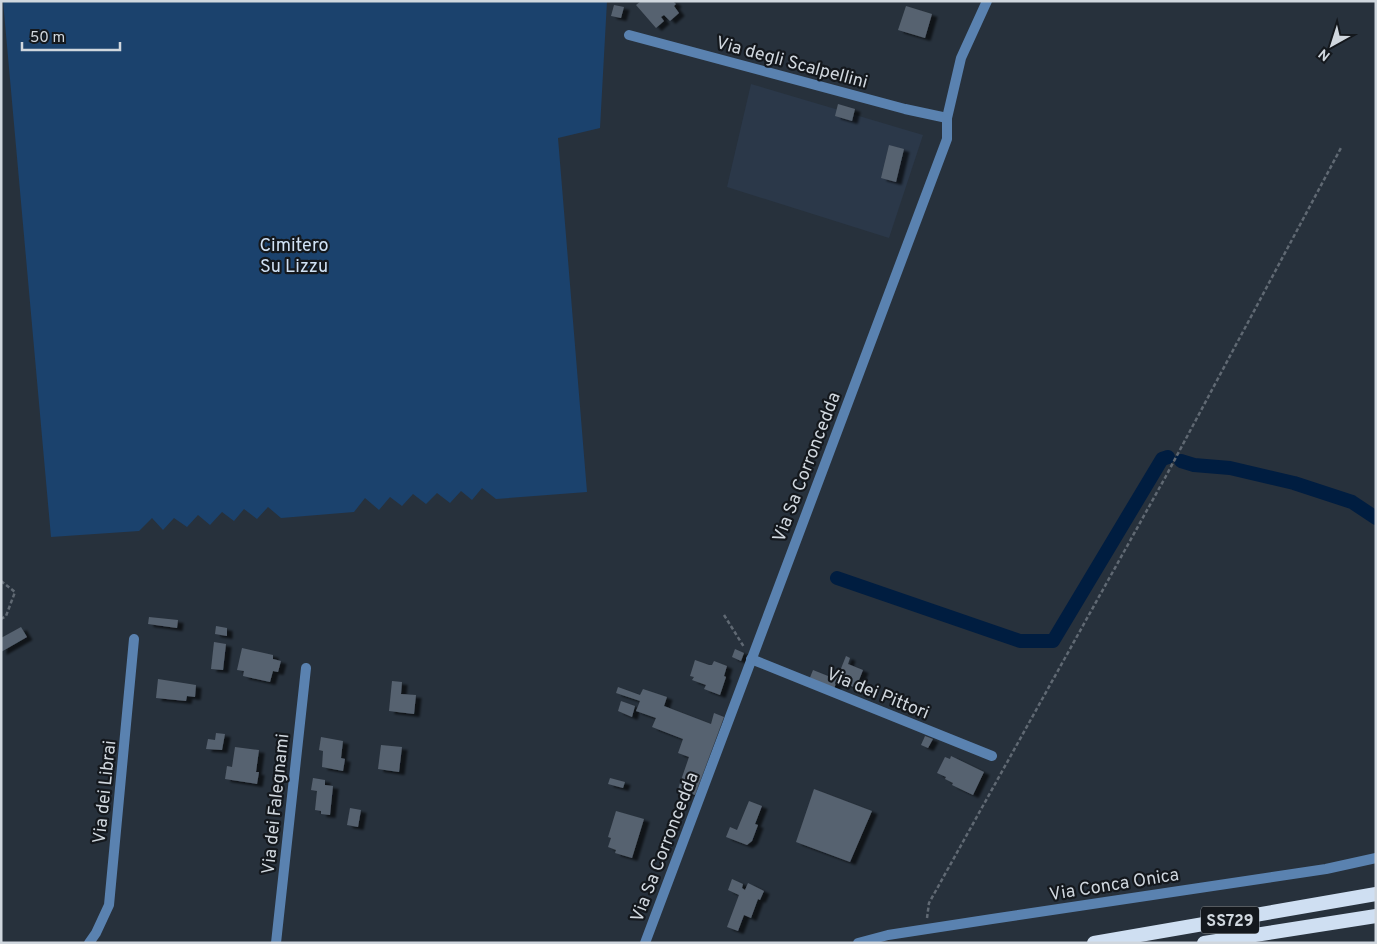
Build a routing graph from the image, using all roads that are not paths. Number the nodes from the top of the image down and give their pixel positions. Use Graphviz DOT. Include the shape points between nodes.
graph roads {
  1 [pos="987,1"];
  2 [pos="629,34"];
  3 [pos="947,118"];
  4 [pos="134,639"];
  5 [pos="751,659"];
  6 [pos="306,668"];
  7 [pos="992,756"];
  8 [pos="1376,858"];
  9 [pos="1372,894"];
  10 [pos="1376,916"];
  11 [pos="90,943"];
  12 [pos="276,943"];
  13 [pos="645,943"];
  14 [pos="858,943"];
  15 [pos="1094,943"];
  16 [pos="1204,943"];
  1 -- 3 [label="street, Via Sa Corroncedda" via="961,58"];
  2 -- 3 [label="street, Via degli Scalpellini"];
  3 -- 5 [label="street, Via Sa Corroncedda" via="943,148"];
  4 -- 11 [label="street, Via dei Librai" via="109,905"];
  5 -- 7 [label="street, Via dei Pittori"];
  5 -- 13 [label="street, Via Sa Corroncedda"];
  6 -- 12 [label="street, Via dei Falegnami"];
  8 -- 14 [label="street, Via Conca Onica" via="1326,869 926,929"];
  9 -- 15 [label="highway, SS729"];
  10 -- 16 [label="highway, SS729"];
}
